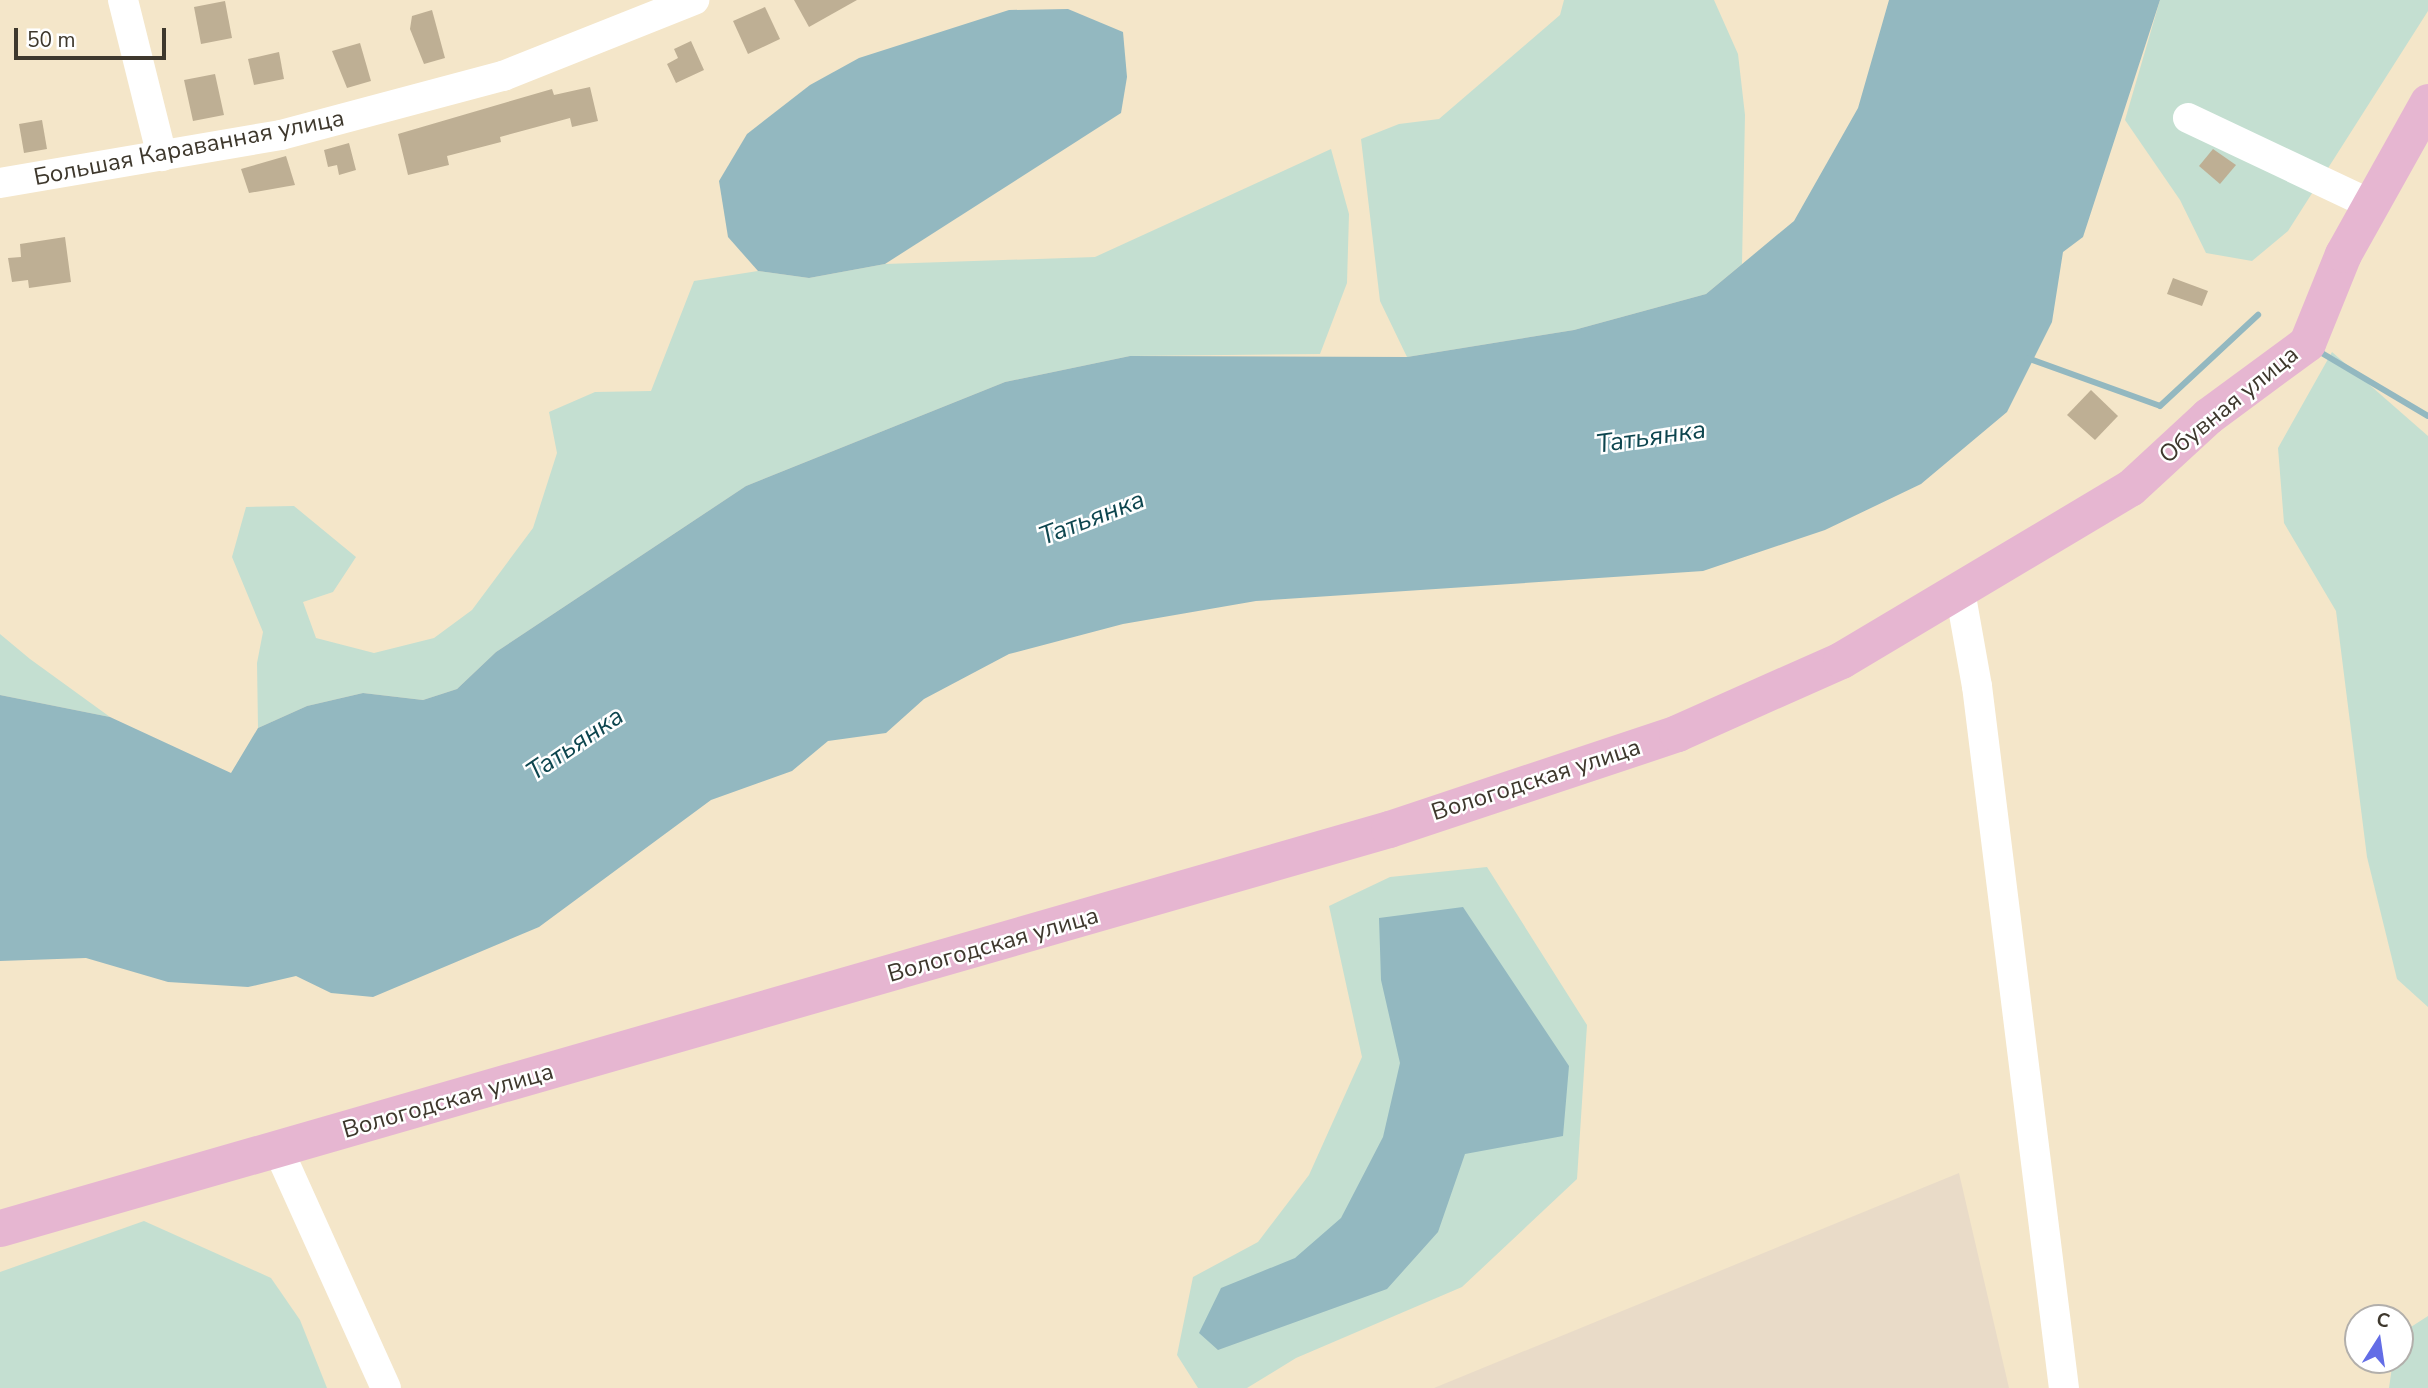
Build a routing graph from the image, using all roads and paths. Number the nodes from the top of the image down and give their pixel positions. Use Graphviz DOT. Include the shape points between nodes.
graph roads {
  1 [pos="122,0"];
  2 [pos="694,0"];
  3 [pos="2428,102"];
  4 [pos="2188,118"];
  5 [pos="162,156"];
  6 [pos="0,183"];
  7 [pos="2370,204"];
  8 [pos="1959,591"];
  9 [pos="278,1149"];
  10 [pos="0,1228"];
  11 [pos="386,1388"];
  12 [pos="2064,1388"];
  1 -- 5 [label="street"];
  2 -- 5 [label="street, Большая Караванная улица" via="503,76 281,135"];
  3 -- 7 [label="main road, Обувная улица"];
  4 -- 7 [label="street"];
  5 -- 6 [label="street, Большая Караванная улица"];
  7 -- 8 [label="main road, Обувная улица" via="2307,343 2208,416 2130,488"];
  8 -- 9 [label="main road, Вологодская улица" via="1841,660 1676,733 1534,781 1060,926"];
  8 -- 12 [label="street" via="1977,686"];
  9 -- 10 [label="main road, Вологодская улица"];
  9 -- 11 [label="street"];
}
